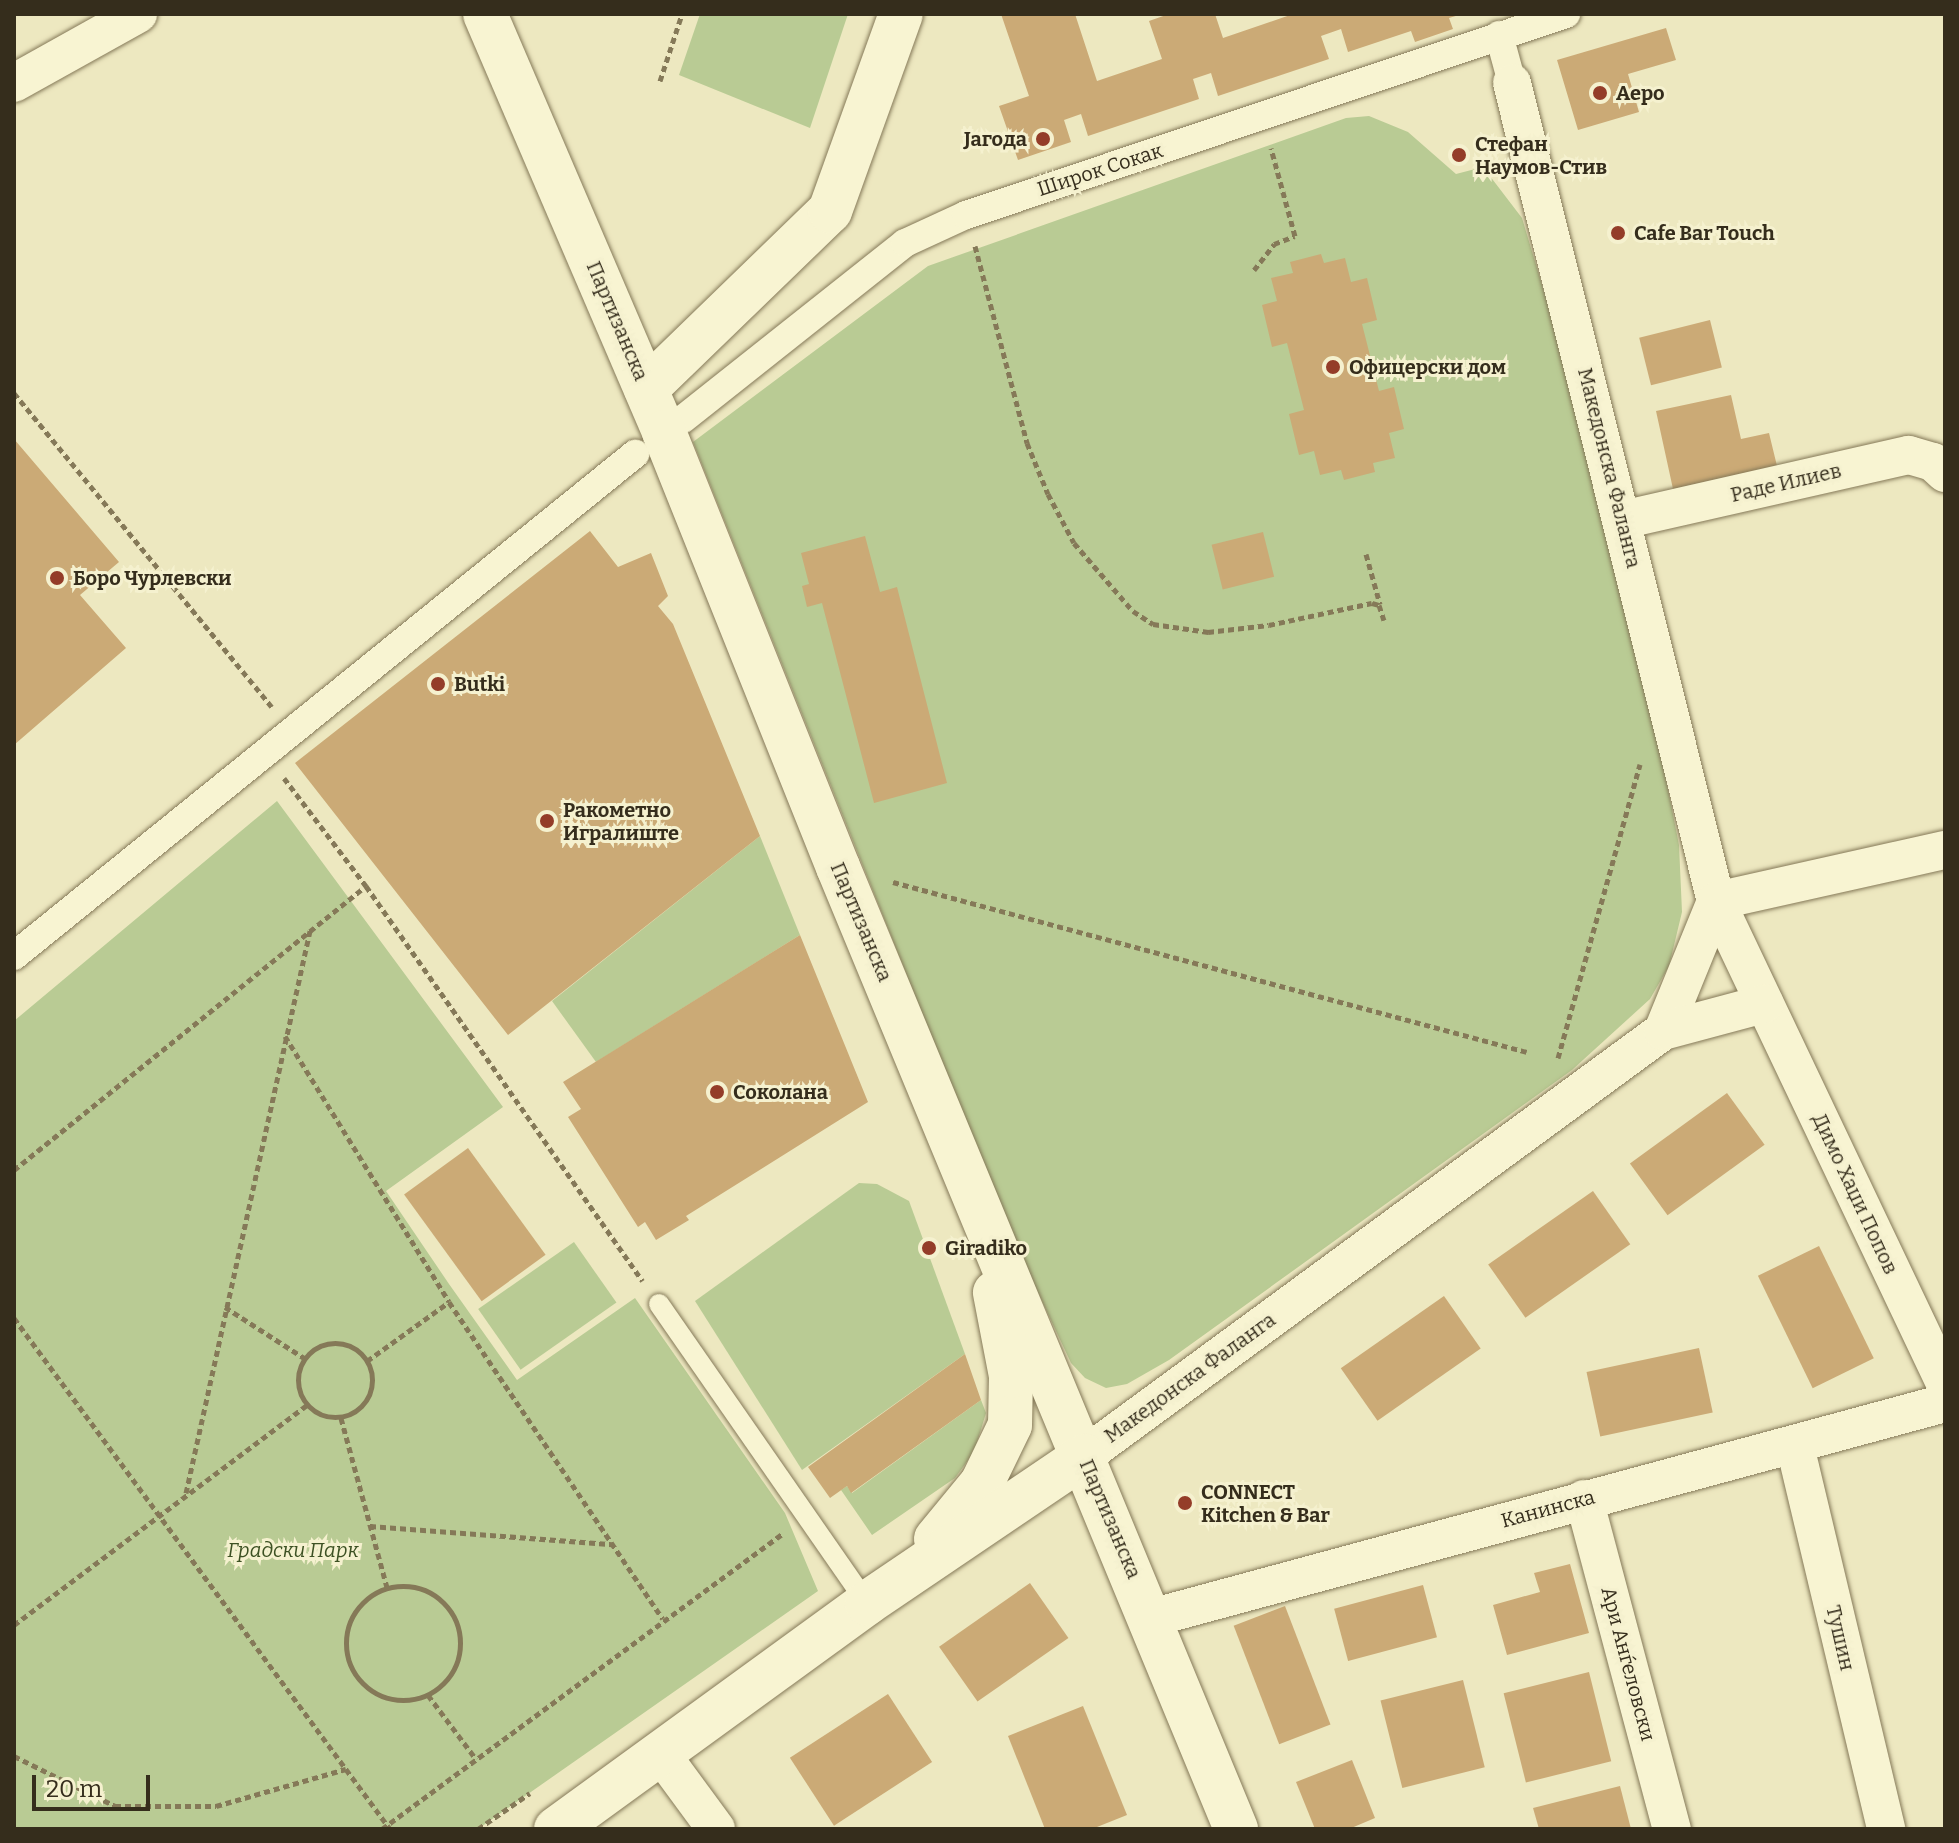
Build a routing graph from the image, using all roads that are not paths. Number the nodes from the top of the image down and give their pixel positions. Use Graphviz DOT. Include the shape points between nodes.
graph roads {
  1 [pos="138,14"];
  2 [pos="485,14"];
  3 [pos="901,14"];
  4 [pos="1566,14"];
  5 [pos="1499,35"];
  6 [pos="14,83"];
  7 [pos="1512,83"];
  8 [pos="646,389"];
  9 [pos="683,419"];
  10 [pos="635,454"];
  11 [pos="1945,473"];
  12 [pos="1622,520"];
  13 [pos="1945,850"];
  14 [pos="1716,901"];
  15 [pos="14,956"];
  16 [pos="1764,1004"];
  17 [pos="1663,1031"];
  18 [pos="974,1193"];
  19 [pos="659,1304"];
  20 [pos="1945,1383"];
  21 [pos="1945,1403"];
  22 [pos="1795,1446"];
  23 [pos="1084,1456"];
  24 [pos="1584,1499"];
  25 [pos="904,1577"];
  26 [pos="867,1603"];
  27 [pos="1151,1618"];
  28 [pos="661,1754"];
  29 [pos="556,1829"];
  30 [pos="716,1829"];
  31 [pos="1236,1829"];
  32 [pos="1672,1829"];
  33 [pos="1886,1829"];
  1 -- 6 [label="street"];
  2 -- 8 [label="street, Партизанска"];
  3 -- 8 [label="street" via="830,211"];
  4 -- 5 [label="street, Широк Сокак"];
  5 -- 7 [label="street, Македонска Фаланга"];
  5 -- 9 [label="street, Широк Сокак" via="966,215 905,243"];
  7 -- 12 [label="street, Македонска Фаланга"];
  8 -- 18 [label="street, Партизанска"];
  10 -- 15 [label="street"];
  11 -- 12 [label="street, Раде Илиев" via="1933,462 1909,455"];
  12 -- 14 [label="street, Македонска Фаланга"];
  13 -- 14 [label="street"];
  14 -- 16 [label="street, Македонска Фаланга"];
  14 -- 17 [label="street"];
  16 -- 17 [label="street, Македонска Фаланга"];
  16 -- 20 [label="street, Димо Хаџи Попов"];
  17 -- 23 [label="street, Македонска Фаланга"];
  18 -- 23 [label="street, Партизанска"];
  18 -- 25 [label="street" via="1011,1376 1010,1425 982,1483"];
  19 -- 26 [label="lane"];
  21 -- 22 [label="street, Канинска"];
  22 -- 24 [label="street, Канинска"];
  22 -- 33 [label="street, Тушин"];
  23 -- 25 [label="street, Македонска Фаланга"];
  23 -- 27 [label="street, Партизанска"];
  24 -- 27 [label="street, Канинска"];
  24 -- 32 [label="street, Ари Анѓеловски"];
  25 -- 26 [label="street, Македонска Фаланга"];
  26 -- 28 [label="street, Македонска Фаланга"];
  27 -- 31 [label="street, Партизанска"];
  28 -- 29 [label="street, Македонска Фаланга"];
  28 -- 30 [label="street"];
}
